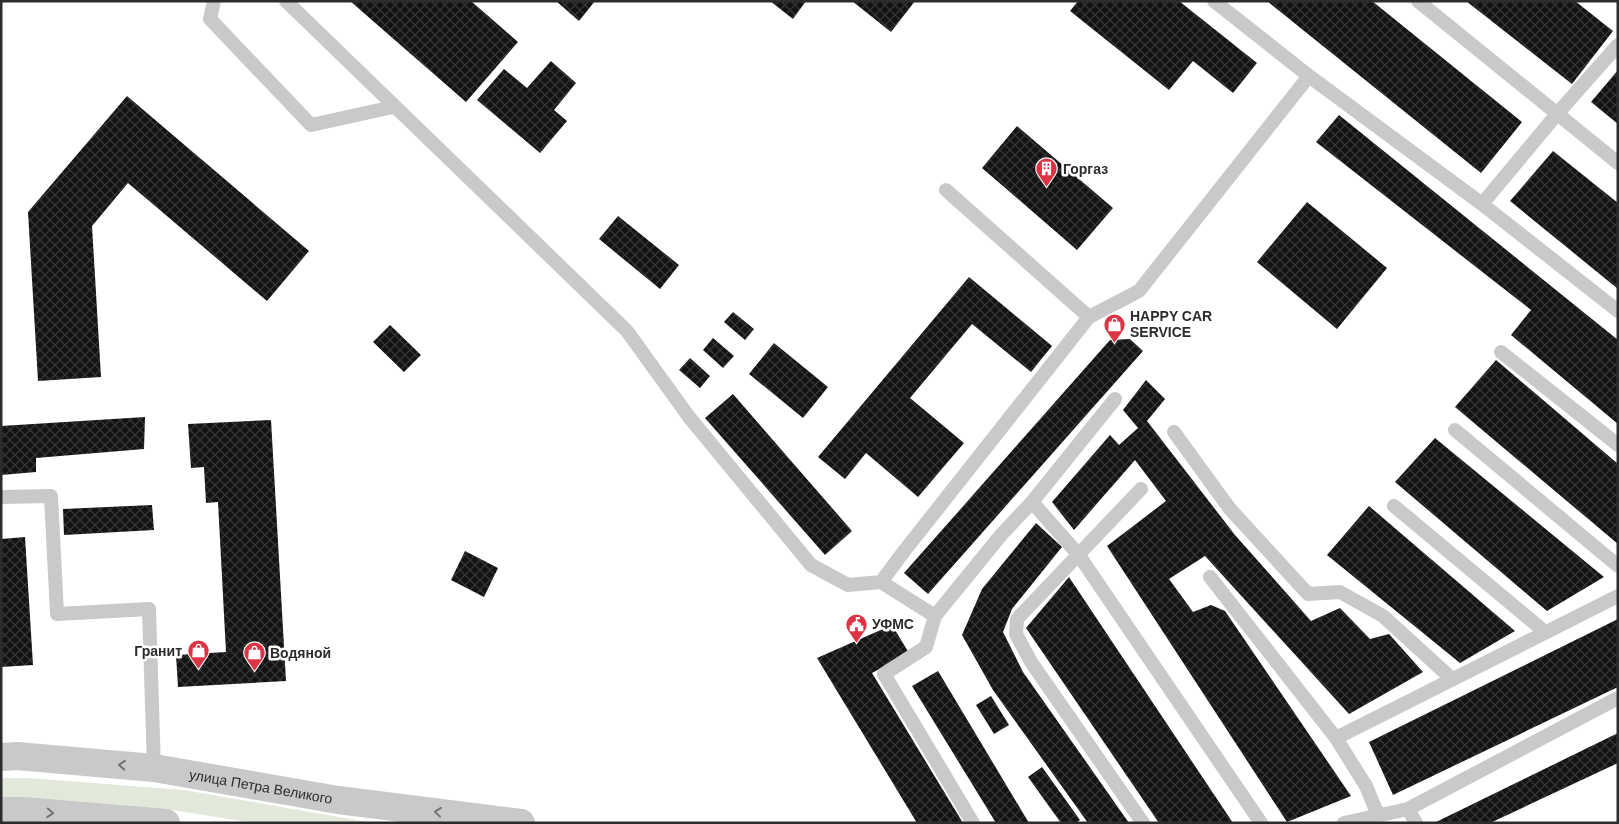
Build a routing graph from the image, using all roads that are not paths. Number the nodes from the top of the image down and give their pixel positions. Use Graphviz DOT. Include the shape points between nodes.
graph roads {
  1 [pos="214,1"];
  2 [pos="286,1"];
  3 [pos="1214,1"];
  4 [pos="1418,1"];
  5 [pos="1618,45"];
  6 [pos="1309,76"];
  7 [pos="393,107"];
  8 [pos="1556,114"];
  9 [pos="1618,163"];
  10 [pos="946,190"];
  11 [pos="1482,204"];
  12 [pos="1618,311"];
  13 [pos="1089,317"];
  14 [pos="1501,352"];
  15 [pos="1115,400"];
  16 [pos="1455,430"];
  17 [pos="1174,432"];
  18 [pos="1618,445"];
  19 [pos="1141,489"];
  20 [pos="1,497"];
  21 [pos="1032,502"];
  22 [pos="1394,506"];
  23 [pos="1078,554"];
  24 [pos="1618,566"];
  25 [pos="1210,577"];
  26 [pos="882,582"];
  27 [pos="1618,596"];
  28 [pos="935,616"];
  29 [pos="1545,632"];
  30 [pos="1452,679"];
  31 [pos="1618,698"];
  32 [pos="1336,738"];
  33 [pos="1,756"];
  34 [pos="154,768"];
  35 [pos="1408,809"];
  36 [pos="1,811"];
  37 [pos="1378,815"];
  38 [pos="156,822"];
  39 [pos="521,823"];
  40 [pos="973,823"];
  41 [pos="1143,823"];
  42 [pos="1261,823"];
  43 [pos="1344,823"];
  44 [pos="1416,823"];
  1 -- 7 [label="lane" via="210,19 311,125"];
  2 -- 7 [label="lane"];
  3 -- 6 [label="lane"];
  4 -- 8 [label="lane"];
  5 -- 8 [label="lane"];
  6 -- 11 [label="lane"];
  6 -- 13 [label="lane" via="1139,291"];
  7 -- 26 [label="lane" via="627,331 690,417 811,565 848,585"];
  8 -- 9 [label="lane"];
  8 -- 11 [label="lane"];
  10 -- 13 [label="lane"];
  11 -- 12 [label="lane"];
  13 -- 26 [label="lane"];
  14 -- 18 [label="lane"];
  15 -- 21 [label="lane"];
  16 -- 24 [label="lane"];
  17 -- 30 [label="lane" via="1230,509 1308,594 1340,592 1384,616"];
  19 -- 23 [label="lane"];
  20 -- 34 [label="lane" via="50,496 57,614 149,609"];
  21 -- 23 [label="lane"];
  21 -- 28 [label="lane" via="1000,535"];
  22 -- 29 [label="lane"];
  23 -- 41 [label="lane" via="1016,620 1016,634"];
  23 -- 42 [label="lane"];
  25 -- 32 [label="lane"];
  26 -- 28 [label="lane"];
  27 -- 29 [label="lane"];
  28 -- 40 [label="lane" via="926,647 884,674"];
  29 -- 30 [label="lane"];
  30 -- 32 [label="lane"];
  31 -- 35 [label="lane"];
  32 -- 37 [label="lane" via="1366,786"];
  34 -- 33 [label="street, улица Петра Великого, one-way"];
  39 -- 34 [label="street, улица Петра Великого, one-way" via="338,800"];
  35 -- 37 [label="lane"];
  35 -- 44 [label="lane"];
  36 -- 38 [label="street, one-way"];
  37 -- 43 [label="lane"];
}
